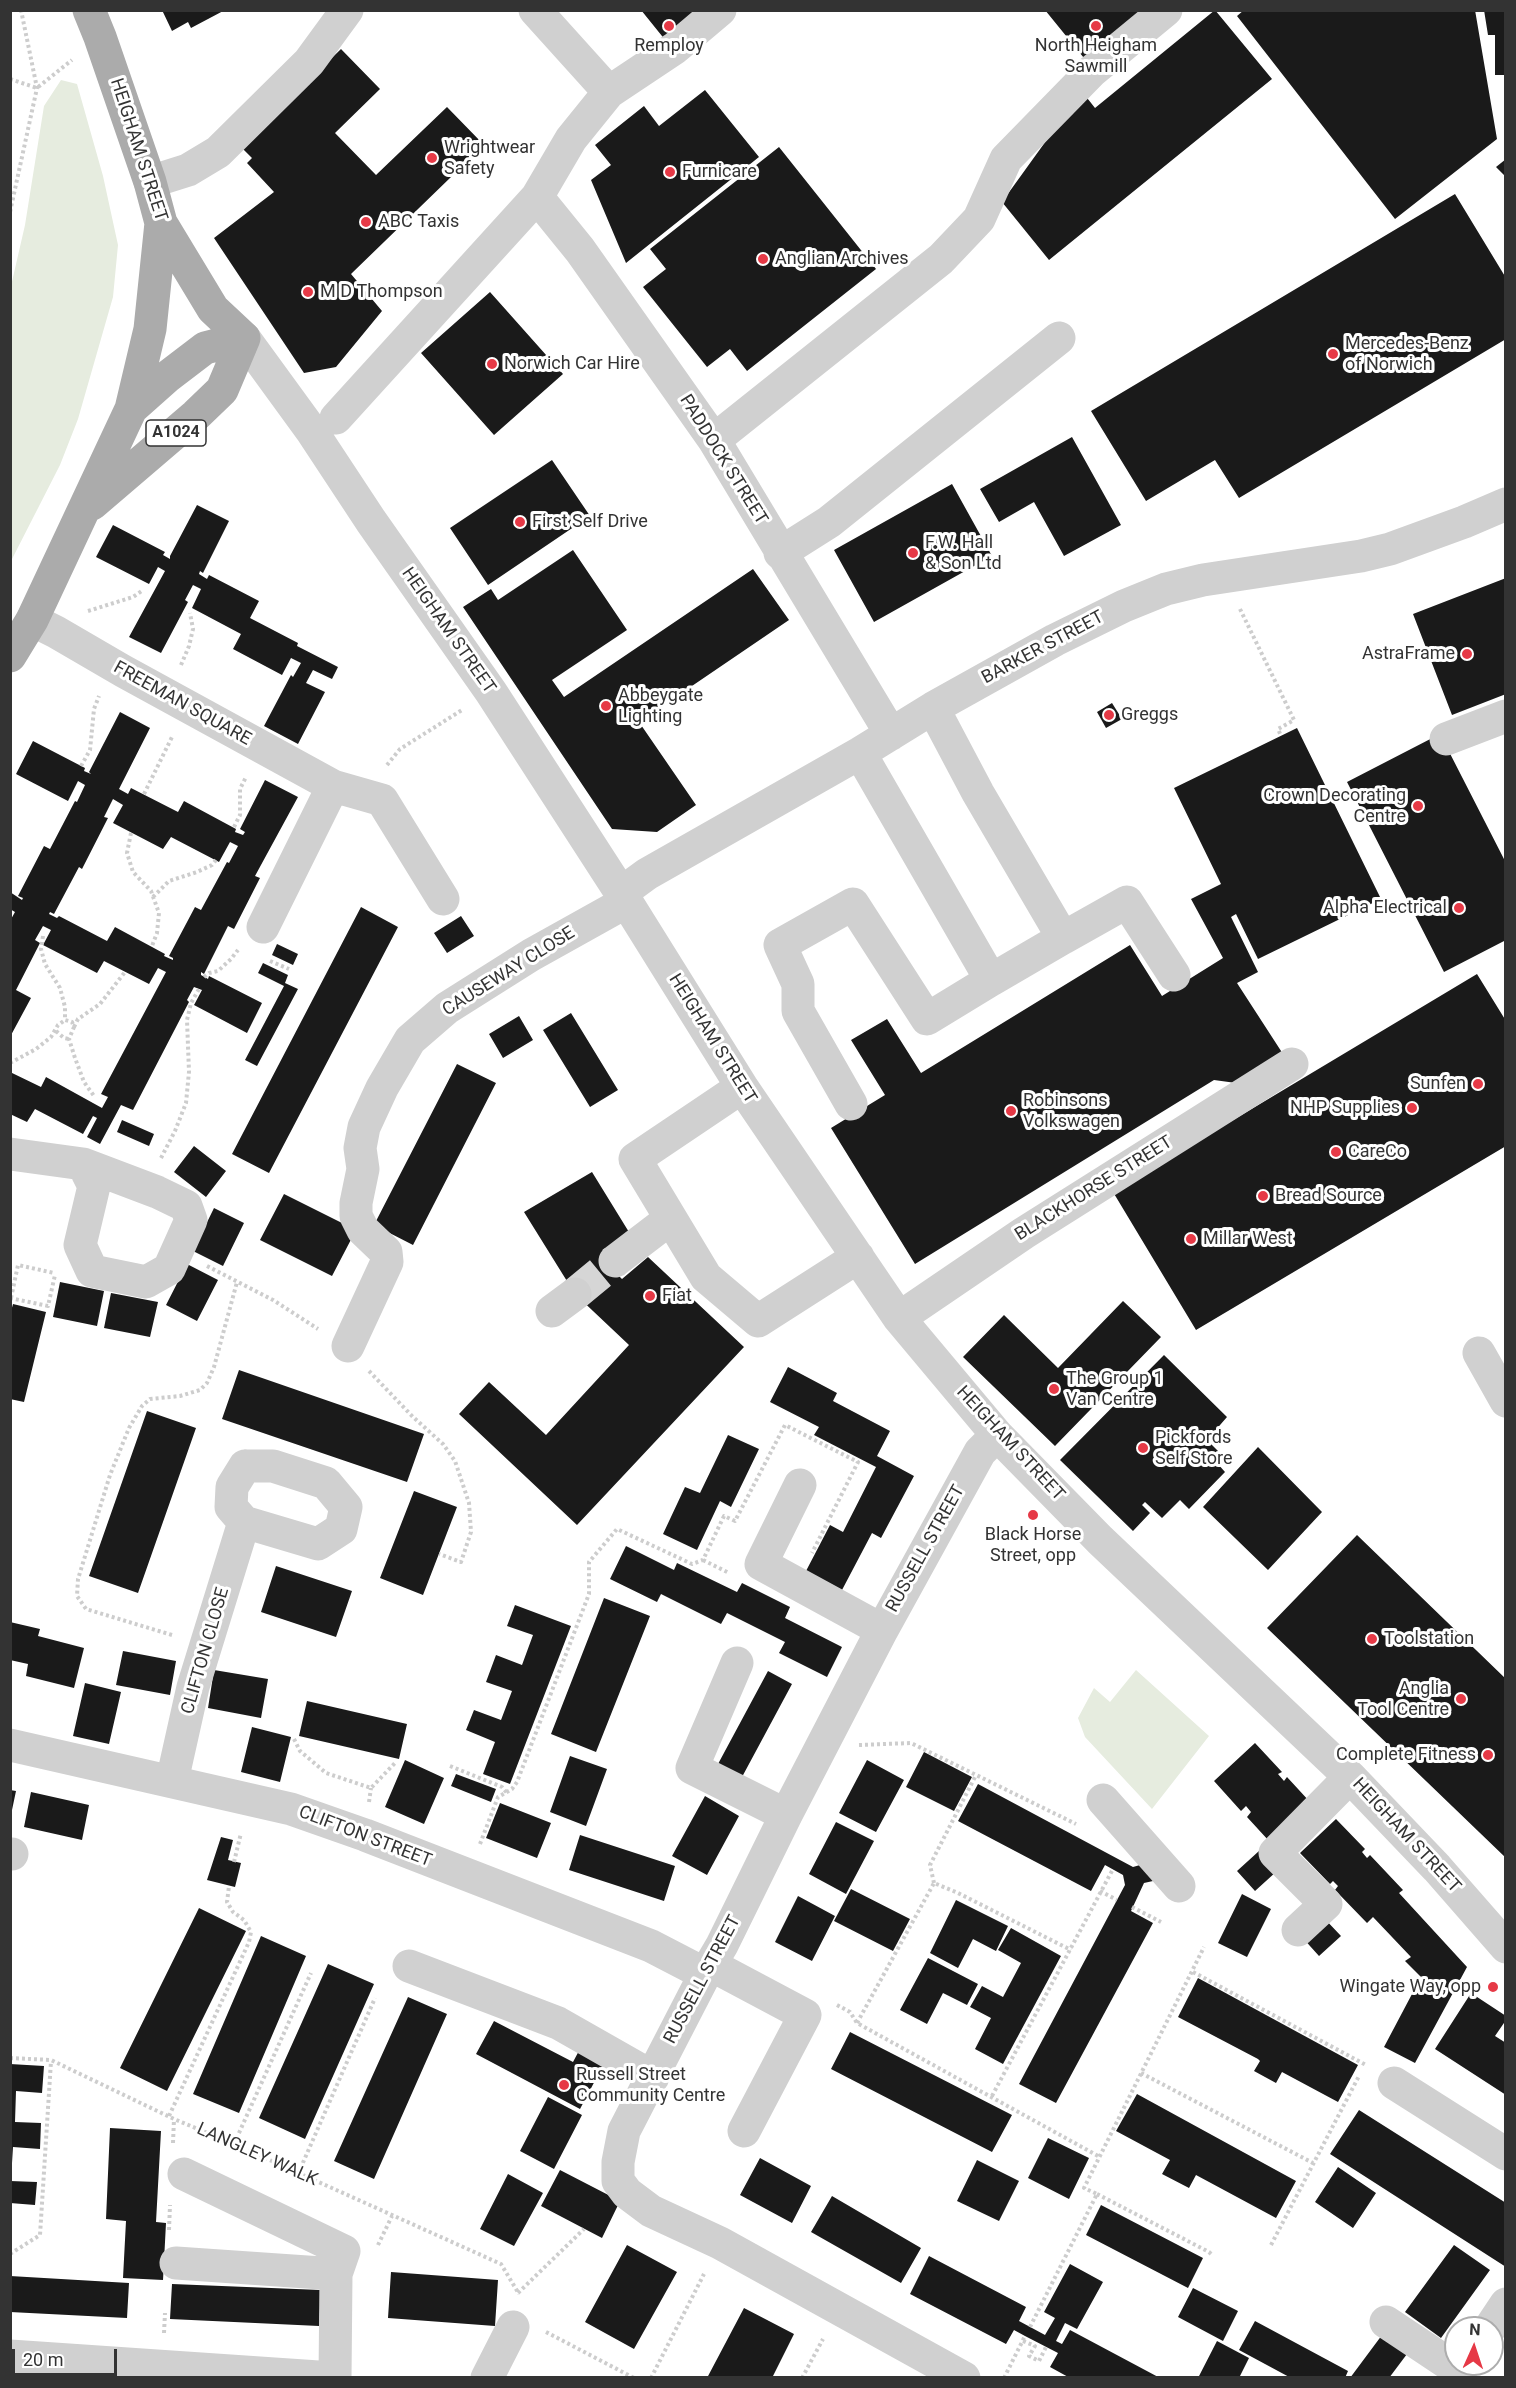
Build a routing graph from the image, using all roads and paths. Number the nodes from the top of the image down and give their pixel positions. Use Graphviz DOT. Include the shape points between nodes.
graph roads {
  1 [pos="21,10"];
  2 [pos="347,10"];
  3 [pos="535,10"];
  4 [pos="720,10"];
  5 [pos="1166,10"];
  6 [pos="95,24"];
  7 [pos="10,79"];
  8 [pos="37,88"];
  9 [pos="609,92"];
  10 [pos="150,182"];
  11 [pos="537,197"];
  12 [pos="10,212"];
  13 [pos="161,223"];
  14 [pos="244,338"];
  15 [pos="1059,338"];
  16 [pos="131,409"];
  17 [pos="336,418"];
  18 [pos="714,440"];
  19 [pos="1506,504"];
  20 [pos="84,511"];
  21 [pos="780,553"];
  22 [pos="1224,576"];
  23 [pos="143,590"];
  24 [pos="190,613"];
  25 [pos="44,626"];
  26 [pos="10,656"];
  27 [pos="114,666"];
  28 [pos="491,692"];
  29 [pos="175,700"];
  30 [pos="933,708"];
  31 [pos="1506,716"];
  32 [pos="891,734"];
  33 [pos="1281,736"];
  34 [pos="1446,739"];
  35 [pos="261,747"];
  36 [pos="860,753"];
  37 [pos="81,766"];
  38 [pos="333,786"];
  39 [pos="144,794"];
  40 [pos="382,800"];
  41 [pos="234,827"];
  42 [pos="131,832"];
  43 [pos="216,860"];
  44 [pos="153,897"];
  45 [pos="623,897"];
  46 [pos="443,899"];
  47 [pos="263,927"];
  48 [pos="43,936"];
  49 [pos="1063,938"];
  50 [pos="152,946"];
  51 [pos="125,972"];
  52 [pos="1174,975"];
  53 [pos="204,977"];
  54 [pos="991,980"];
  55 [pos="198,989"];
  56 [pos="65,1020"];
  57 [pos="75,1027"];
  58 [pos="56,1031"];
  59 [pos="69,1039"];
  60 [pos="10,1063"];
  61 [pos="1292,1064"];
  62 [pos="742,1087"];
  63 [pos="94,1096"];
  64 [pos="851,1104"];
  65 [pos="10,1154"];
  66 [pos="83,1164"];
  67 [pos="144,1187"];
  68 [pos="670,1219"];
  69 [pos="177,1251"];
  70 [pos="84,1254"];
  71 [pos="858,1257"];
  72 [pos="615,1261"];
  73 [pos="55,1274"];
  74 [pos="237,1282"];
  75 [pos="11,1298"];
  76 [pos="900,1318"];
  77 [pos="348,1346"];
  78 [pos="1479,1353"];
  79 [pos="1505,1400"];
  80 [pos="997,1435"];
  81 [pos="800,1485"];
  82 [pos="244,1522"];
  83 [pos="439,1554"];
  84 [pos="589,1562"];
  85 [pos="882,1630"];
  86 [pos="206,1645"];
  87 [pos="737,1663"];
  88 [pos="828,1734"];
  89 [pos="294,1739"];
  90 [pos="10,1745"];
  91 [pos="395,1763"];
  92 [pos="450,1766"];
  93 [pos="975,1775"];
  94 [pos="1350,1776"];
  95 [pos="172,1781"];
  96 [pos="507,1792"];
  97 [pos="1103,1800"];
  98 [pos="786,1815"];
  99 [pos="1079,1825"];
  100 [pos="1113,1869"];
  101 [pos="468,1876"];
  102 [pos="934,1883"];
  103 [pos="229,1886"];
  104 [pos="1179,1886"];
  105 [pos="1100,1892"];
  106 [pos="1117,1900"];
  107 [pos="1132,1907"];
  108 [pos="1161,1922"];
  109 [pos="1298,1930"];
  110 [pos="1204,1947"];
  111 [pos="1506,1947"];
  112 [pos="1071,1950"];
  113 [pos="409,1966"];
  114 [pos="708,1970"];
  115 [pos="1193,1972"];
  116 [pos="310,1973"];
  117 [pos="375,1998"];
  118 [pos="829,2001"];
  119 [pos="857,2023"];
  120 [pos="10,2058"];
  121 [pos="51,2060"];
  122 [pos="1141,2073"];
  123 [pos="653,2077"];
  124 [pos="1394,2083"];
  125 [pos="992,2096"];
  126 [pos="169,2116"];
  127 [pos="744,2131"];
  128 [pos="234,2144"];
  129 [pos="1506,2154"];
  130 [pos="1100,2157"];
  131 [pos="1313,2163"];
  132 [pos="184,2174"];
  133 [pos="298,2174"];
  134 [pos="1097,2194"];
  135 [pos="584,2229"];
  136 [pos="720,2243"];
  137 [pos="1271,2246"];
  138 [pos="10,2254"];
  139 [pos="1212,2256"];
  140 [pos="176,2264"];
  141 [pos="501,2264"];
  142 [pos="336,2274"];
  143 [pos="518,2293"];
  144 [pos="839,2308"];
  145 [pos="1386,2322"];
  146 [pos="1030,2327"];
  147 [pos="526,2328"];
  148 [pos="1046,2347"];
  149 [pos="10,2356"];
  150 [pos="1444,2360"];
  151 [pos="142,2371"];
  152 [pos="334,2378"];
  153 [pos="487,2378"];
  154 [pos="634,2378"];
  155 [pos="651,2378"];
  156 [pos="802,2378"];
  157 [pos="964,2378"];
  158 [pos="1005,2378"];
  1 -- 8 [label="path"];
  2 -- 10 [label="street" via="309,62 218,152 188,170"];
  3 -- 9 [label="street"];
  4 -- 9 [label="street" via="675,48"];
  5 -- 18 [label="street" via="1092,71 1006,159 979,219 941,259"];
  6 -- 8 [label="path"];
  6 -- 10 [label="main road, HEIGHAM STREET / A1024"];
  7 -- 8 [label="path"];
  8 -- 12 [label="path"];
  9 -- 11 [label="street" via="571,139"];
  10 -- 13 [label="main road, HEIGHAM STREET / A1024"];
  11 -- 17 [label="street"];
  11 -- 18 [label="street, PADDOCK STREET" via="580,250"];
  13 -- 14 [label="main road, HEIGHAM STREET / A1024" via="213,309"];
  13 -- 16 [label="main road, A1024" via="150,329"];
  14 -- 16 [label="main road, A1024" via="205,348"];
  14 -- 20 [label="main road, A1024" via="222,390"];
  14 -- 28 [label="street, HEIGHAM STREET"];
  15 -- 21 [label="street" via="830,522"];
  16 -- 20 [label="main road, A1024"];
  18 -- 21 [label="street, PADDOCK STREET"];
  19 -- 22 [label="street, BARKER STREET" via="1390,549"];
  20 -- 25 [label="main road, A1024"];
  21 -- 32 [label="street, PADDOCK STREET"];
  22 -- 30 [label="street, BARKER STREET" via="1166,589 1124,606"];
  22 -- 33 [label="path" via="1294,720 1278,729"];
  23 -- 25 [label="path" via="112,605"];
  24 -- 29 [label="path" via="193,629 179,670"];
  25 -- 26 [label="main road, A1024"];
  25 -- 27 [label="street, FREEMAN SQUARE"];
  27 -- 29 [label="street, FREEMAN SQUARE"];
  27 -- 37 [label="path" via="94,709 90,750"];
  28 -- 40 [label="path" via="400,749 385,768"];
  28 -- 45 [label="street, HEIGHAM STREET"];
  29 -- 35 [label="street, FREEMAN SQUARE"];
  29 -- 39 [label="path"];
  30 -- 32 [label="street, BARKER STREET"];
  30 -- 49 [label="street"];
  31 -- 34 [label="street"];
  32 -- 36 [label="street, BARKER STREET"];
  35 -- 38 [label="street, FREEMAN SQUARE"];
  35 -- 41 [label="path" via="240,789 240,815"];
  36 -- 45 [label="street, BARKER STREET" via="647,874"];
  36 -- 54 [label="street"];
  38 -- 40 [label="street, FREEMAN SQUARE"];
  38 -- 47 [label="street"];
  40 -- 46 [label="street"];
  42 -- 44 [label="path" via="127,853 130,862"];
  43 -- 44 [label="path" via="212,866 169,881"];
  44 -- 50 [label="path" via="159,913"];
  45 -- 62 [label="street, HEIGHAM STREET"];
  45 -- 77 [label="street, CAUSEWAY CLOSE" via="447,1008 410,1040 381,1088 364,1127 356,1216 363,1230 386,1252 387,1262"];
  47 -- 53 [label="path" via="251,928 231,959"];
  48 -- 56 [label="path" via="41,950 60,988"];
  49 -- 52 [label="street" via="1127,902"];
  49 -- 54 [label="street"];
  51 -- 57 [label="path" via="100,1004 78,1019"];
  54 -- 64 [label="street" via="927,1019 853,904 780,945 798,984 798,1011"];
  55 -- 67 [label="path" via="187,1020 186,1103"];
  56 -- 57 [label="path"];
  56 -- 58 [label="path"];
  57 -- 59 [label="path"];
  58 -- 59 [label="path"];
  58 -- 60 [label="path" via="36,1049"];
  59 -- 63 [label="path" via="84,1082"];
  61 -- 76 [label="street, BLACKHORSE STREET" via="1024,1233"];
  62 -- 68 [label="street" via="635,1160"];
  62 -- 71 [label="street, HEIGHAM STREET"];
  65 -- 66 [label="street"];
  66 -- 67 [label="street"];
  66 -- 70 [label="street" via="94,1185 80,1245"];
  67 -- 69 [label="street" via="186,1206 191,1220"];
  68 -- 71 [label="street" via="706,1277 758,1321"];
  68 -- 72 [label="street"];
  69 -- 70 [label="street" via="168,1269 146,1282 92,1271"];
  69 -- 74 [label="path"];
  70 -- 73 [label="path" via="56,1267"];
  71 -- 76 [label="street, HEIGHAM STREET"];
  73 -- 75 [label="path" via="48,1306"];
  73 -- 75 [label="path" via="18,1265"];
  74 -- 77 [label="path"];
  74 -- 86 [label="path" via="207,1383 200,1390 180,1396 150,1399 129,1428 78,1579 77,1596 86,1608"];
  76 -- 80 [label="street, HEIGHAM STREET"];
  77 -- 83 [label="path" via="455,1461 469,1503 471,1532 460,1562"];
  78 -- 79 [label="street"];
  80 -- 85 [label="street, RUSSELL STREET" via="980,1452"];
  80 -- 94 [label="street, HEIGHAM STREET" via="1100,1540"];
  81 -- 85 [label="street" via="761,1564"];
  82 -- 86 [label="street, CLIFTON CLOSE"];
  84 -- 96 [label="path" via="589,1594 517,1782"];
  85 -- 88 [label="street, RUSSELL STREET"];
  86 -- 95 [label="street, CLIFTON CLOSE"];
  87 -- 98 [label="street" via="692,1768"];
  88 -- 93 [label="path" via="853,1746 911,1743"];
  88 -- 98 [label="street, RUSSELL STREET"];
  89 -- 91 [label="path" via="300,1751 326,1773 371,1788"];
  90 -- 95 [label="street, CLIFTON STREET"];
  92 -- 96 [label="path"];
  93 -- 99 [label="path"];
  93 -- 102 [label="path" via="930,1865"];
  94 -- 109 [label="street" via="1275,1853 1326,1904"];
  94 -- 111 [label="street, HEIGHAM STREET"];
  95 -- 101 [label="street, CLIFTON STREET" via="291,1809"];
  96 -- 101 [label="path" via="498,1797"];
  97 -- 104 [label="street"];
  98 -- 114 [label="street, RUSSELL STREET"];
  100 -- 105 [label="path"];
  101 -- 114 [label="street, CLIFTON STREET"];
  102 -- 112 [label="path"];
  102 -- 119 [label="path"];
  103 -- 126 [label="path" via="227,1902 251,1932 249,1942"];
  105 -- 106 [label="path"];
  105 -- 112 [label="path"];
  107 -- 108 [label="path"];
  110 -- 115 [label="path"];
  112 -- 125 [label="path"];
  113 -- 123 [label="street" via="558,2023"];
  114 -- 123 [label="street, RUSSELL STREET"];
  114 -- 127 [label="street, CLIFTON STREET" via="805,2015"];
  115 -- 122 [label="path"];
  115 -- 131 [label="path" via="1366,2063"];
  116 -- 128 [label="path"];
  117 -- 133 [label="path"];
  118 -- 119 [label="path" via="850,2012"];
  119 -- 125 [label="path"];
  120 -- 121 [label="path, LANGLEY WALK"];
  121 -- 126 [label="path, LANGLEY WALK"];
  121 -- 138 [label="path" via="40,2235"];
  122 -- 130 [label="path"];
  122 -- 131 [label="path"];
  123 -- 136 [label="street, RUSSELL STREET" via="624,2131 618,2181 651,2211"];
  124 -- 129 [label="street"];
  125 -- 130 [label="path"];
  126 -- 128 [label="path, LANGLEY WALK"];
  128 -- 133 [label="path, LANGLEY WALK"];
  130 -- 134 [label="path" via="1084,2188"];
  131 -- 137 [label="path"];
  132 -- 142 [label="street" via="344,2251"];
  133 -- 141 [label="path, LANGLEY WALK"];
  134 -- 139 [label="path"];
  134 -- 146 [label="path"];
  135 -- 143 [label="path"];
  136 -- 144 [label="street, RUSSELL STREET"];
  136 -- 155 [label="path"];
  140 -- 142 [label="street"];
  142 -- 152 [label="street"];
  144 -- 156 [label="path"];
  144 -- 157 [label="street, RUSSELL STREET"];
  145 -- 150 [label="street"];
  147 -- 153 [label="street"];
  147 -- 154 [label="path"];
  148 -- 158 [label="path" via="1039,2361 1029,2356 1035,2346 1024,2338"];
  149 -- 151 [label="street"];
  151 -- 152 [label="street"];
}
